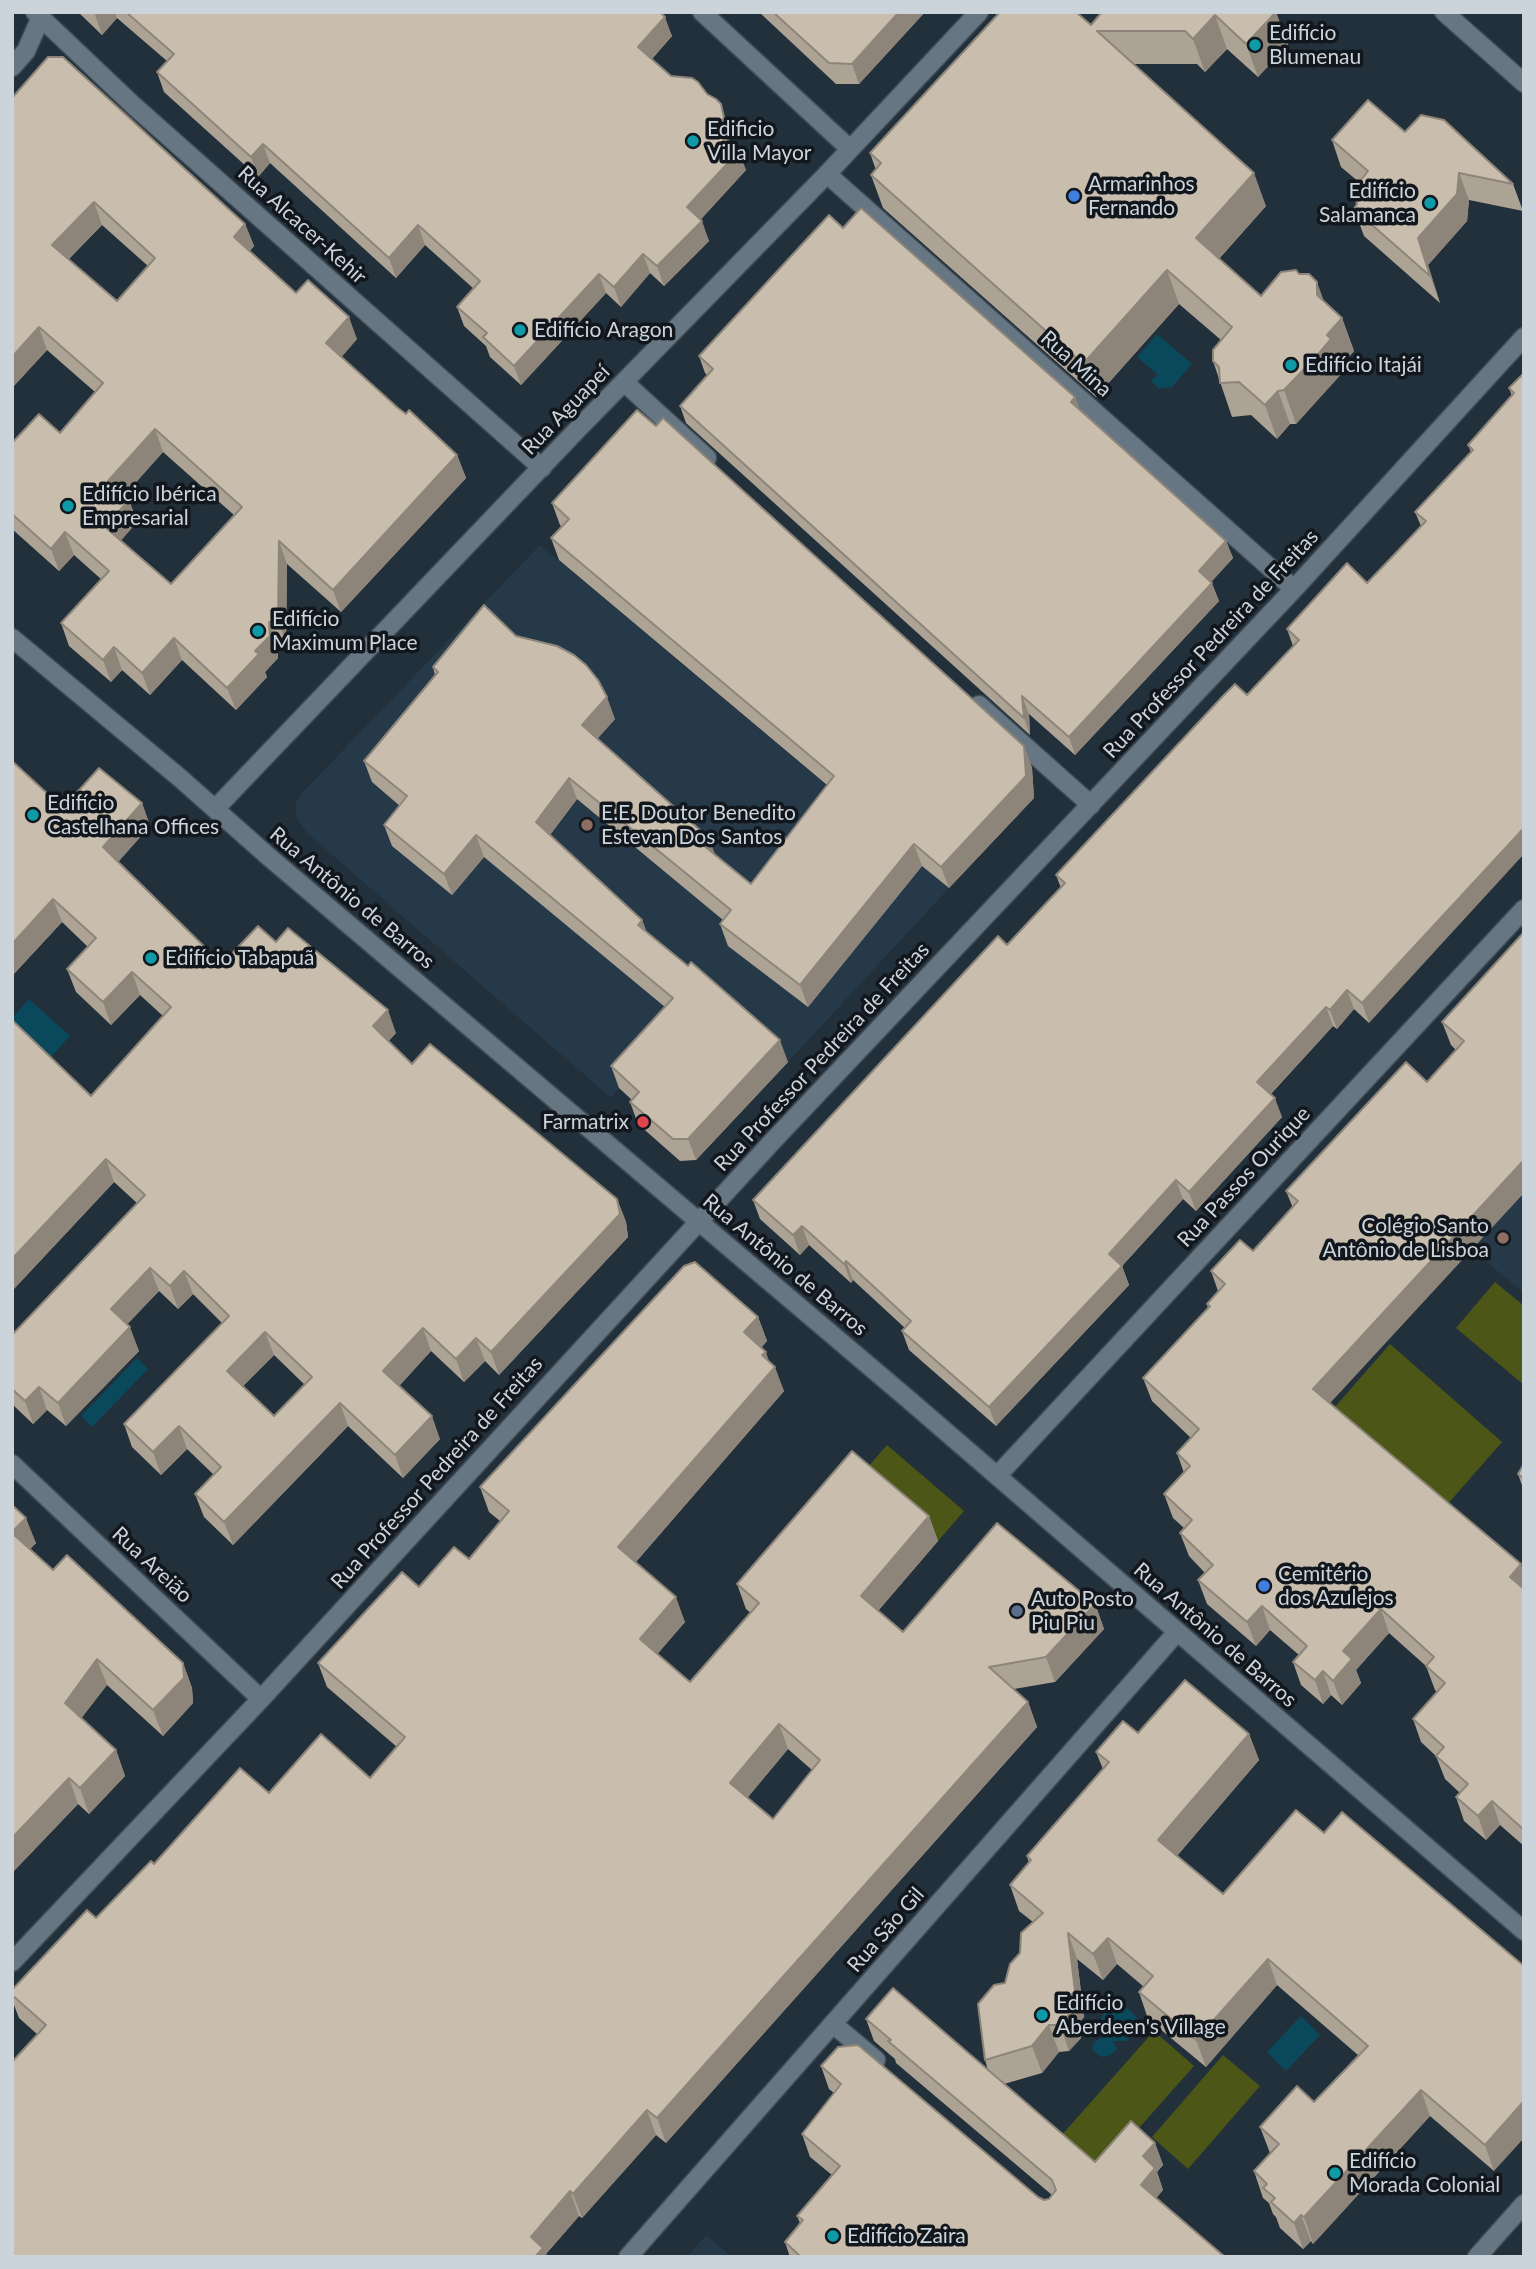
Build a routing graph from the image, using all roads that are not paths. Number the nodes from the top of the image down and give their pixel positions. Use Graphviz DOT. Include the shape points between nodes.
graph roads {
  1 [pos="702,12"];
  2 [pos="979,12"];
  3 [pos="1444,12"];
  4 [pos="39,14"];
  5 [pos="12,66"];
  6 [pos="1524,83"];
  7 [pos="850,149"];
  8 [pos="827,174"];
  9 [pos="1524,337"];
  10 [pos="624,382"];
  11 [pos="715,466"];
  12 [pos="542,468"];
  13 [pos="1294,589"];
  14 [pos="12,638"];
  15 [pos="969,696"];
  16 [pos="1091,805"];
  17 [pos="215,809"];
  18 [pos="1524,909"];
  19 [pos="699,1222"];
  20 [pos="12,1464"];
  21 [pos="997,1476"];
  22 [pos="1177,1632"];
  23 [pos="261,1699"];
  24 [pos="1524,1931"];
  25 [pos="12,1962"];
  26 [pos="833,2024"];
  27 [pos="886,2068"];
  28 [pos="1524,2204"];
  29 [pos="628,2257"];
  30 [pos="1478,2257"];
  1 -- 7 [label="street"];
  2 -- 7 [label="street, Rua Aguapeí"];
  3 -- 6 [label="street"];
  4 -- 5 [label="street" via="26,51"];
  4 -- 12 [label="street, Rua Alcacer-Kehir" via="133,105"];
  7 -- 8 [label="street, Rua Aguapeí"];
  8 -- 10 [label="street, Rua Aguapeí"];
  8 -- 13 [label="street, Rua Mina"];
  9 -- 13 [label="street, Rua Professor Pedreira de Freitas"];
  10 -- 11 [label="street"];
  10 -- 12 [label="street, Rua Aguapeí"];
  12 -- 17 [label="street, Rua Aguapeí"];
  13 -- 16 [label="street, Rua Professor Pedreira de Freitas"];
  14 -- 17 [label="street, Rua Antônio de Barros"];
  15 -- 16 [label="street"];
  16 -- 19 [label="street, Rua Professor Pedreira de Freitas"];
  17 -- 19 [label="street, Rua Antônio de Barros"];
  18 -- 21 [label="street, Rua Passos Ourique"];
  19 -- 21 [label="street, Rua Antônio de Barros"];
  19 -- 23 [label="street, Rua Professor Pedreira de Freitas"];
  20 -- 23 [label="street, Rua Areião"];
  21 -- 22 [label="street, Rua Antônio de Barros"];
  22 -- 24 [label="street, Rua Antônio de Barros"];
  22 -- 26 [label="street, Rua São Gil"];
  23 -- 25 [label="street, Rua Professor Pedreira de Freitas"];
  26 -- 27 [label="street"];
  26 -- 29 [label="street, Rua São Gil"];
  28 -- 30 [label="street"];
}
